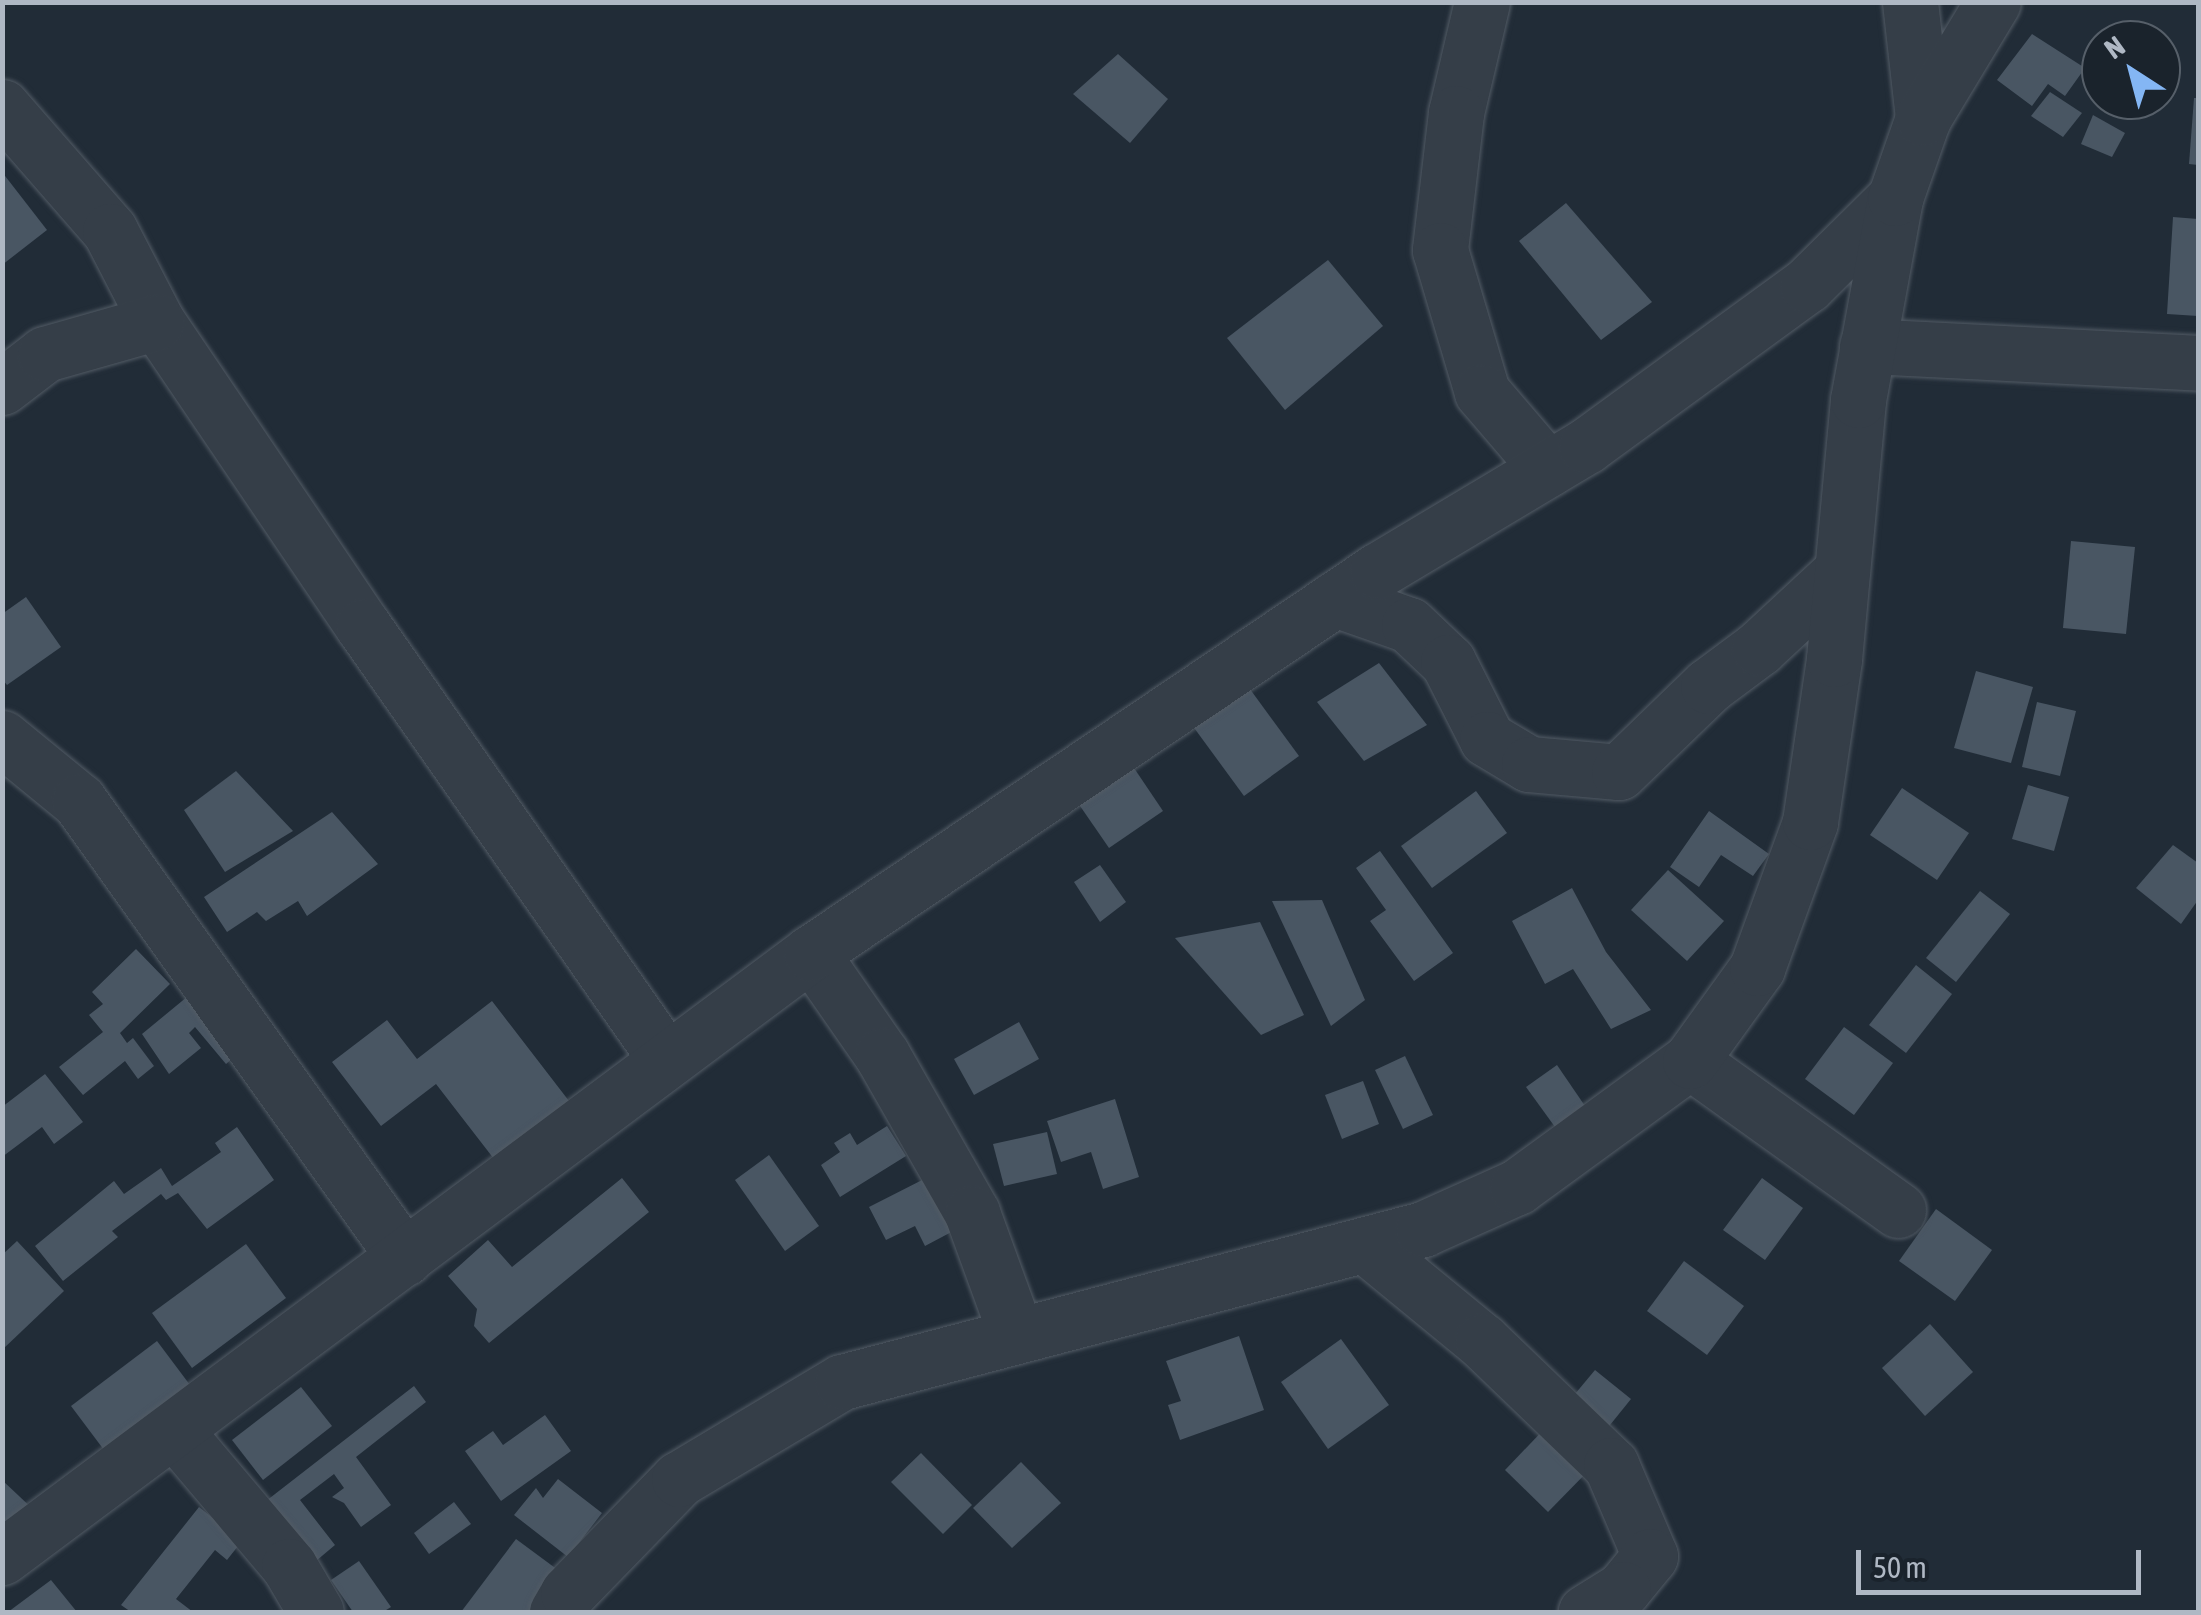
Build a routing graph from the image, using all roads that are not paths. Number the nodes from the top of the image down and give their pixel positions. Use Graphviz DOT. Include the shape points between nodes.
graph roads {
  1 [pos="1482,2"];
  2 [pos="1910,2"];
  3 [pos="1994,2"];
  4 [pos="2,107"];
  5 [pos="1923,118"];
  6 [pos="1895,198"];
  7 [pos="157,322"];
  8 [pos="1866,346"];
  9 [pos="2198,363"];
  10 [pos="2,387"];
  11 [pos="1548,469"];
  12 [pos="1842,571"];
  13 [pos="1335,600"];
  14 [pos="2,738"];
  15 [pos="812,952"];
  16 [pos="666,1059"];
  17 [pos="1690,1061"];
  18 [pos="1898,1210"];
  19 [pos="1365,1245"];
  20 [pos="404,1258"];
  21 [pos="1016,1334"];
  22 [pos="174,1431"];
  23 [pos="2,1557"];
  24 [pos="316,1612"];
  25 [pos="558,1612"];
  26 [pos="1586,1612"];
  1 -- 11 [label="street" via="1456,113 1440,250 1482,392"];
  2 -- 5 [label="street"];
  3 -- 5 [label="street"];
  4 -- 7 [label="street" via="110,232"];
  5 -- 6 [label="street"];
  6 -- 8 [label="street"];
  6 -- 11 [label="street" via="1807,285"];
  7 -- 10 [label="street" via="45,354"];
  7 -- 16 [label="street"];
  8 -- 9 [label="street"];
  8 -- 12 [label="street"];
  11 -- 13 [label="street"];
  12 -- 13 [label="street" via="1618,772 1528,764 1514,756 1487,739 1448,662 1410,625"];
  12 -- 17 [label="street" via="1810,822 1757,968"];
  13 -- 15 [label="street"];
  14 -- 20 [label="street" via="79,802"];
  15 -- 16 [label="street"];
  15 -- 21 [label="street" via="882,1055 972,1214"];
  16 -- 20 [label="street"];
  17 -- 18 [label="street"];
  17 -- 19 [label="street" via="1517,1187 1423,1229"];
  19 -- 21 [label="street"];
  19 -- 26 [label="street" via="1482,1341 1611,1465 1650,1556 1623,1589"];
  20 -- 22 [label="street"];
  21 -- 25 [label="street" via="842,1382 678,1479 568,1593"];
  22 -- 23 [label="street"];
  22 -- 24 [label="street" via="289,1566"];
}
